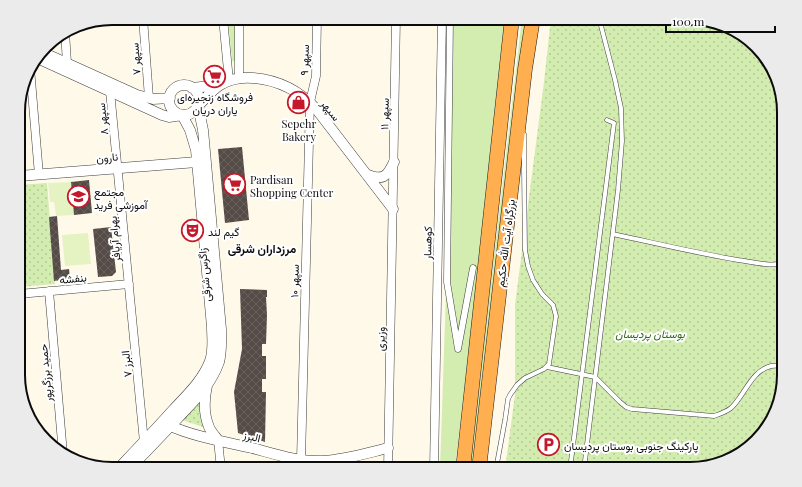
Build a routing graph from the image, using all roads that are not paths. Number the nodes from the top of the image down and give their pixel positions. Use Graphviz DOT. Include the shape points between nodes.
graph roads {
  1 [pos="144,25"];
  2 [pos="223,25"];
  3 [pos="239,25"];
  4 [pos="317,25"];
  5 [pos="396,25"];
  6 [pos="442,25"];
  7 [pos="450,25"];
  8 [pos="511,25"];
  9 [pos="532,25"];
  10 [pos="600,25"];
  11 [pos="65,39"];
  12 [pos="47,55"];
  13 [pos="43,60"];
  14 [pos="67,67"];
  15 [pos="525,69"];
  16 [pos="240,78"];
  17 [pos="31,81"];
  18 [pos="224,83"];
  19 [pos="110,87"];
  20 [pos="192,88"];
  21 [pos="149,98"];
  22 [pos="170,98"];
  23 [pos="310,102"];
  24 [pos="198,106"];
  25 [pos="148,109"];
  26 [pos="182,115"];
  27 [pos="524,115"];
  28 [pos="607,120"];
  29 [pos="203,130"];
  30 [pos="524,131"];
  31 [pos="192,135"];
  32 [pos="197,162"];
  33 [pos="394,162"];
  34 [pos="118,168"];
  35 [pos="366,174"];
  36 [pos="39,175"];
  37 [pos="25,176"];
  38 [pos="393,210"];
  39 [pos="613,234"];
  40 [pos="777,265"];
  41 [pos="473,268"];
  42 [pos="129,284"];
  43 [pos="49,291"];
  44 [pos="25,293"];
  45 [pos="777,366"];
  46 [pos="547,367"];
  47 [pos="582,375"];
  48 [pos="595,377"];
  49 [pos="207,386"];
  50 [pos="166,424"];
  51 [pos="218,440"];
  52 [pos="147,445"];
  53 [pos="62,446"];
  54 [pos="388,448"];
  55 [pos="134,462"];
  56 [pos="220,462"];
  57 [pos="294,462"];
  58 [pos="301,462"];
  59 [pos="315,462"];
  60 [pos="388,462"];
  61 [pos="434,462"];
  62 [pos="464,462"];
  63 [pos="480,462"];
  64 [pos="497,462"];
  65 [pos="571,462"];
  66 [pos="585,462"];
  1 -- 21 [label="street, سپهر ۷"];
  2 -- 18 [label="street"];
  3 -- 16 [label="street"];
  4 -- 23 [label="street, سپهر ۹" via="316,76"];
  5 -- 33 [label="street, سپهر ۱۱"];
  6 -- 61 [label="street, کوهسار"];
  7 -- 41 [label="street" via="447,282 458,349"];
  8 -- 62 [label="highway, بزرگراه آیت الله حکیم"];
  9 -- 15 [label="highway, بزرگراه آیت الله حکیم"];
  10 -- 39 [label="lane" via="621,108 622,141"];
  11 -- 14 [label="street"];
  12 -- 14 [label="street"];
  13 -- 14 [label="street"];
  14 -- 19 [label="street"];
  15 -- 27 [label="lane"];
  15 -- 63 [label="highway, بزرگراه آیت الله حکیم"];
  16 -- 18 [label="street, سپهر"];
  16 -- 23 [label="street, سپهر" via="275,82"];
  17 -- 36 [label="street"];
  18 -- 20 [label="street, سپهر"];
  18 -- 24 [label="street"];
  19 -- 21 [label="street"];
  19 -- 25 [label="street"];
  19 -- 34 [label="street, سپهر ۸"];
  20 -- 22 [label="street" via="178,87"];
  20 -- 24 [label="street" via="198,96"];
  21 -- 22 [label="street"];
  21 -- 25 [label="street"];
  22 -- 26 [label="street" via="172,108"];
  23 -- 35 [label="street, سپهر"];
  23 -- 58 [label="street, سپهر ۱۰"];
  24 -- 26 [label="street" via="191,113"];
  24 -- 29 [label="street, زاگرس شرقی"];
  25 -- 26 [label="street" via="169,117"];
  26 -- 31 [label="street, زاگرس شرقی"];
  28 -- 47 [label="lane" via="614,123"];
  29 -- 31 [label="street" via="200,125 194,124"];
  29 -- 49 [label="street, زاگرس شرقی" via="221,329 219,361"];
  30 -- 46 [label="lane" via="525,250 533,280 553,306 556,316"];
  31 -- 32 [label="street, زاگرس شرقی"];
  32 -- 34 [label="street, نارون"];
  32 -- 50 [label="street, زاگرس شرقی" via="212,327 212,353 201,379"];
  33 -- 35 [label="street" via="388,174 384,176 378,178"];
  33 -- 38 [label="street, سپهر ۱۱"];
  34 -- 36 [label="street, نارون"];
  34 -- 42 [label="street, بهرام آریافر"];
  35 -- 38 [label="street, سپهر"];
  36 -- 37 [label="street, نارون"];
  38 -- 54 [label="street, وزیری"];
  39 -- 40 [label="lane" via="703,254"];
  39 -- 48 [label="lane"];
  42 -- 43 [label="street, بنفشه"];
  42 -- 52 [label="street, البرز ۷"];
  43 -- 44 [label="street, بنفشه"];
  43 -- 53 [label="street, حمید برزگرپور"];
  45 -- 48 [label="lane" via="760,371 731,408 714,416 632,409 620,402"];
  46 -- 47 [label="lane"];
  46 -- 64 [label="lane" via="525,378 510,395"];
  47 -- 48 [label="lane"];
  47 -- 65 [label="lane"];
  48 -- 66 [label="lane"];
  49 -- 50 [label="street, زاگرس شرقی"];
  49 -- 51 [label="street" via="205,403 209,426"];
  50 -- 51 [label="street, البرز"];
  50 -- 52 [label="street"];
  51 -- 56 [label="street"];
  51 -- 57 [label="street, البرز"];
  52 -- 55 [label="street"];
  54 -- 59 [label="street, البرز"];
  54 -- 60 [label="street, وزیری"];
}
